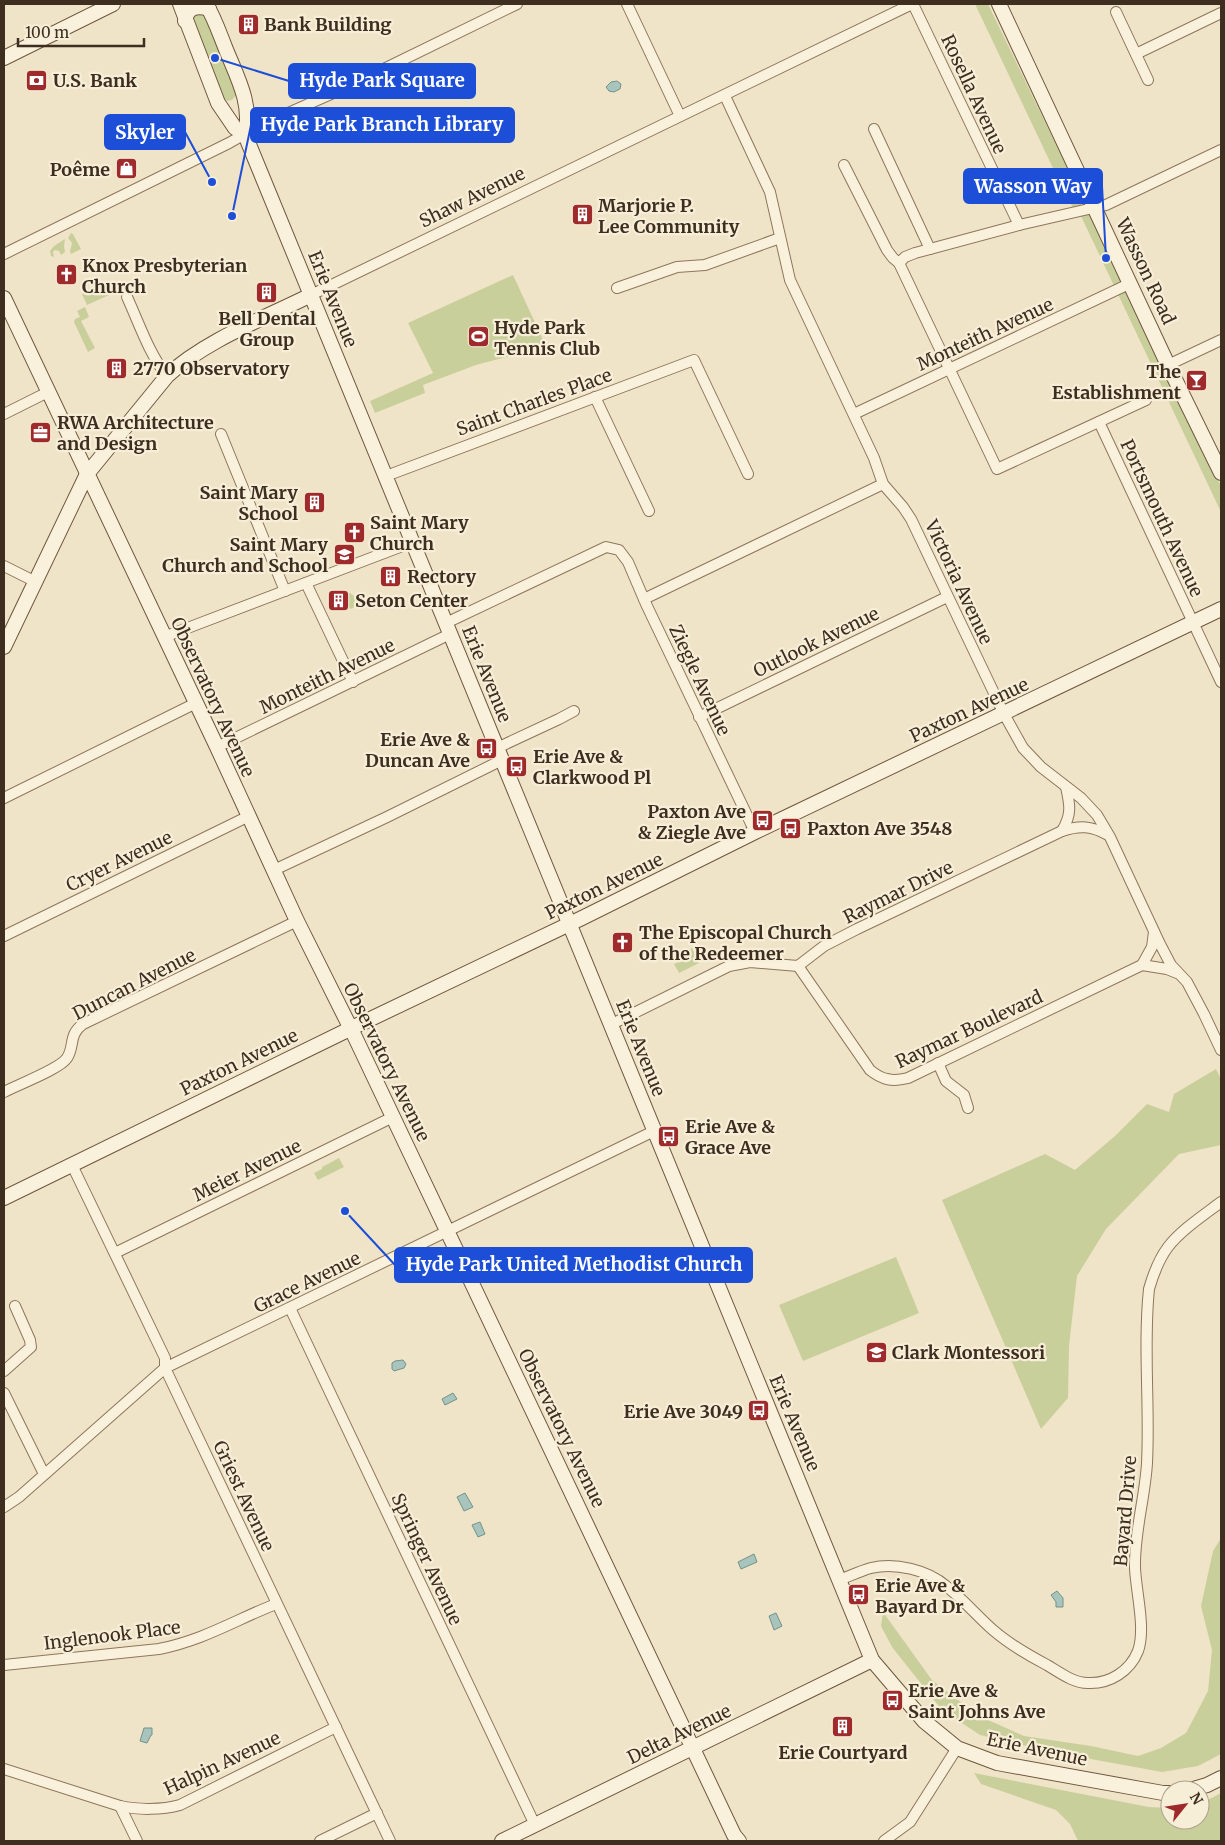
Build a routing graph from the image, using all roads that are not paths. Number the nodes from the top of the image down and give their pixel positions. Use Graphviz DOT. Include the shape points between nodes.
graph roads {
  1 [pos="113,4"];
  2 [pos="180,4"];
  3 [pos="517,4"];
  4 [pos="627,4"];
  5 [pos="913,4"];
  6 [pos="999,4"];
  7 [pos="208,6"];
  8 [pos="1116,12"];
  9 [pos="1221,13"];
  10 [pos="185,21"];
  11 [pos="1136,54"];
  12 [pos="4,58"];
  13 [pos="1148,80"];
  14 [pos="243,92"];
  15 [pos="725,96"];
  16 [pos="218,103"];
  17 [pos="680,116"];
  18 [pos="874,129"];
  19 [pos="245,135"];
  20 [pos="1221,150"];
  21 [pos="844,165"];
  22 [pos="1095,208"];
  23 [pos="1019,225"];
  24 [pos="780,238"];
  25 [pos="930,249"];
  26 [pos="4,254"];
  27 [pos="899,263"];
  28 [pos="1131,283"];
  29 [pos="617,288"];
  30 [pos="311,295"];
  31 [pos="127,297"];
  32 [pos="4,298"];
  33 [pos="1221,340"];
  34 [pos="1168,365"];
  35 [pos="949,369"];
  36 [pos="167,376"];
  37 [pos="48,392"];
  38 [pos="595,396"];
  39 [pos="1146,400"];
  40 [pos="4,414"];
  41 [pos="854,414"];
  42 [pos="1099,422"];
  43 [pos="221,434"];
  44 [pos="1221,473"];
  45 [pos="87,474"];
  46 [pos="748,474"];
  47 [pos="386,476"];
  48 [pos="883,484"];
  49 [pos="649,511"];
  50 [pos="413,542"];
  51 [pos="612,548"];
  52 [pos="4,566"];
  53 [pos="36,582"];
  54 [pos="306,583"];
  55 [pos="285,591"];
  56 [pos="947,597"];
  57 [pos="644,599"];
  58 [pos="1221,609"];
  59 [pos="1194,622"];
  60 [pos="448,628"];
  61 [pos="164,637"];
  62 [pos="4,647"];
  63 [pos="354,682"];
  64 [pos="1221,682"];
  65 [pos="196,704"];
  66 [pos="574,711"];
  67 [pos="1004,714"];
  68 [pos="699,717"];
  69 [pos="217,747"];
  70 [pos="499,754"];
  71 [pos="1066,787"];
  72 [pos="4,798"];
  73 [pos="249,816"];
  74 [pos="1062,831"];
  75 [pos="755,832"];
  76 [pos="1110,837"];
  77 [pos="274,870"];
  78 [pos="298,921"];
  79 [pos="570,924"];
  80 [pos="1154,931"];
  81 [pos="4,936"];
  82 [pos="1142,965"];
  83 [pos="798,966"];
  84 [pos="1178,974"];
  85 [pos="612,1024"];
  86 [pos="351,1028"];
  87 [pos="1221,1050"];
  88 [pos="938,1063"];
  89 [pos="4,1092"];
  90 [pos="968,1108"];
  91 [pos="393,1117"];
  92 [pos="654,1131"];
  93 [pos="72,1165"];
  94 [pos="4,1198"];
  95 [pos="1221,1202"];
  96 [pos="447,1231"];
  97 [pos="115,1253"];
  98 [pos="15,1306"];
  99 [pos="290,1308"];
  100 [pos="165,1368"];
  101 [pos="4,1371"];
  102 [pos="4,1392"];
  103 [pos="44,1474"];
  104 [pos="4,1507"];
  105 [pos="839,1580"];
  106 [pos="276,1604"];
  107 [pos="872,1660"];
  108 [pos="4,1665"];
  109 [pos="336,1727"];
  110 [pos="694,1748"];
  111 [pos="957,1748"];
  112 [pos="4,1769"];
  113 [pos="1160,1792"];
  114 [pos="120,1806"];
  115 [pos="377,1813"];
  116 [pos="535,1825"];
  117 [pos="137,1841"];
  118 [pos="320,1841"];
  119 [pos="390,1841"];
  120 [pos="502,1841"];
  121 [pos="739,1841"];
  122 [pos="884,1841"];
  1 -- 12 [label="street"];
  2 -- 10 [label="street, Erie Avenue"];
  3 -- 19 [label="street"];
  4 -- 17 [label="street"];
  5 -- 15 [label="street, Shaw Avenue"];
  5 -- 23 [label="street, Rosella Avenue"];
  6 -- 22 [label="street, Wasson Road"];
  7 -- 10 [label="street" via="189,10"];
  7 -- 14 [label="street, Erie Avenue"];
  8 -- 11 [label="street"];
  9 -- 11 [label="street"];
  10 -- 16 [label="street, Erie Avenue"];
  11 -- 13 [label="street"];
  14 -- 16 [label="street" via="230,106"];
  14 -- 19 [label="street, Erie Avenue" via="248,114"];
  15 -- 17 [label="street, Shaw Avenue"];
  15 -- 24 [label="street, Victoria Avenue" via="770,192"];
  16 -- 19 [label="street, Erie Avenue" via="235,128"];
  17 -- 30 [label="street, Shaw Avenue"];
  18 -- 25 [label="street"];
  19 -- 26 [label="street"];
  19 -- 30 [label="street, Erie Avenue"];
  20 -- 22 [label="street"];
  21 -- 27 [label="street" via="888,250"];
  22 -- 23 [label="street"];
  22 -- 28 [label="street, Wasson Road"];
  23 -- 25 [label="street"];
  24 -- 29 [label="street" via="705,265 677,267"];
  24 -- 41 [label="street, Victoria Avenue" via="790,280"];
  25 -- 27 [label="street" via="905,257"];
  27 -- 35 [label="street"];
  28 -- 34 [label="street, Wasson Road"];
  28 -- 35 [label="street, Monteith Avenue"];
  30 -- 36 [label="street, Shaw Avenue" via="203,349"];
  30 -- 47 [label="street, Erie Avenue"];
  31 -- 36 [label="street"];
  32 -- 37 [label="street, Observatory Avenue"];
  33 -- 34 [label="street"];
  34 -- 44 [label="street, Wasson Road"];
  35 -- 41 [label="street, Monteith Avenue"];
  35 -- 42 [label="street" via="997,469"];
  36 -- 45 [label="street, Shaw Avenue"];
  37 -- 40 [label="street"];
  37 -- 45 [label="street, Observatory Avenue"];
  38 -- 46 [label="street, Saint Charles Place" via="694,360"];
  38 -- 47 [label="street, Saint Charles Place"];
  38 -- 49 [label="street"];
  39 -- 42 [label="street"];
  41 -- 48 [label="street, Victoria Avenue"];
  42 -- 59 [label="street, Portsmouth Avenue"];
  43 -- 55 [label="street"];
  45 -- 53 [label="street, Shaw Avenue"];
  45 -- 61 [label="street, Observatory Avenue"];
  47 -- 50 [label="street, Erie Avenue"];
  48 -- 56 [label="street, Victoria Avenue" via="911,519"];
  48 -- 57 [label="street"];
  50 -- 54 [label="street"];
  50 -- 60 [label="street, Erie Avenue"];
  51 -- 57 [label="street, Ziegle Avenue" via="624,555"];
  51 -- 60 [label="street, Monteith Avenue" via="606,548"];
  52 -- 53 [label="street"];
  53 -- 62 [label="street, Shaw Avenue"];
  54 -- 55 [label="street"];
  54 -- 63 [label="street"];
  55 -- 61 [label="street"];
  56 -- 67 [label="street, Victoria Avenue"];
  56 -- 68 [label="street, Outlook Avenue"];
  57 -- 68 [label="street, Ziegle Avenue"];
  58 -- 59 [label="street, Paxton Avenue"];
  59 -- 64 [label="street, Portsmouth Avenue"];
  59 -- 67 [label="street, Paxton Avenue"];
  60 -- 63 [label="street, Monteith Avenue"];
  60 -- 70 [label="street, Erie Avenue"];
  61 -- 65 [label="street, Observatory Avenue"];
  63 -- 69 [label="street, Monteith Avenue"];
  65 -- 69 [label="street, Observatory Avenue"];
  65 -- 72 [label="street"];
  66 -- 70 [label="street"];
  67 -- 71 [label="street, Victoria Avenue" via="1023,748"];
  67 -- 75 [label="street, Paxton Avenue"];
  68 -- 75 [label="street, Ziegle Avenue"];
  69 -- 73 [label="street, Observatory Avenue"];
  70 -- 77 [label="street" via="387,817"];
  70 -- 79 [label="street, Erie Avenue"];
  71 -- 74 [label="street" via="1070,808"];
  71 -- 76 [label="street, Victoria Avenue" via="1097,816"];
  73 -- 77 [label="street, Observatory Avenue"];
  73 -- 81 [label="street, Cryer Avenue"];
  74 -- 76 [label="street, Raymar Drive" via="1087,826"];
  74 -- 83 [label="street, Raymar Drive" via="857,929 824,946"];
  75 -- 79 [label="street, Paxton Avenue"];
  76 -- 80 [label="street, Victoria Avenue"];
  77 -- 78 [label="street, Observatory Avenue"];
  78 -- 86 [label="street, Observatory Avenue"];
  78 -- 89 [label="street, Duncan Avenue" via="83,1024 74,1034 69,1054 62,1064"];
  79 -- 85 [label="street, Erie Avenue"];
  79 -- 86 [label="street, Paxton Avenue"];
  80 -- 82 [label="street" via="1152,947"];
  80 -- 84 [label="street, Victoria Avenue"];
  82 -- 84 [label="street"];
  82 -- 88 [label="street, Raymar Boulevard"];
  83 -- 85 [label="street" via="750,962 729,966"];
  83 -- 88 [label="street, Raymar Boulevard" via="876,1076 900,1080"];
  84 -- 87 [label="street, Victoria Avenue" via="1186,982"];
  85 -- 92 [label="street, Erie Avenue"];
  86 -- 91 [label="street, Observatory Avenue"];
  86 -- 93 [label="street, Paxton Avenue"];
  88 -- 90 [label="street" via="946,1081 964,1095"];
  91 -- 96 [label="street, Observatory Avenue"];
  91 -- 97 [label="street, Meier Avenue"];
  92 -- 96 [label="street, Grace Avenue"];
  92 -- 105 [label="street, Erie Avenue"];
  93 -- 94 [label="street, Paxton Avenue"];
  93 -- 97 [label="street, Griest Avenue"];
  95 -- 105 [label="street, Bayard Drive" via="1168,1247 1150,1289 1147,1465 1135,1568 1142,1633 1136,1656 1124,1672 1105,1681 1088,1683 1074,1680 1018,1648 945,1585 920,1572 880,1567"];
  96 -- 99 [label="street, Grace Avenue"];
  96 -- 110 [label="street, Observatory Avenue"];
  97 -- 100 [label="street, Griest Avenue" via="165,1358"];
  98 -- 101 [label="street" via="31,1347"];
  99 -- 100 [label="street, Grace Avenue"];
  99 -- 116 [label="street, Springer Avenue"];
  100 -- 103 [label="street, Grace Avenue"];
  100 -- 106 [label="street, Griest Avenue"];
  102 -- 103 [label="street"];
  103 -- 104 [label="street, Grace Avenue"];
  105 -- 107 [label="street, Erie Avenue"];
  106 -- 108 [label="street, Inglenook Place" via="178,1645"];
  106 -- 109 [label="street, Griest Avenue"];
  107 -- 110 [label="street, Delta Avenue"];
  107 -- 111 [label="street, Erie Avenue" via="924,1721"];
  109 -- 114 [label="street, Halpin Avenue" via="180,1805 169,1808"];
  109 -- 115 [label="street, Griest Avenue"];
  110 -- 116 [label="street, Delta Avenue"];
  110 -- 121 [label="street, Observatory Avenue"];
  111 -- 113 [label="street, Erie Avenue" via="997,1763"];
  111 -- 122 [label="street" via="910,1822"];
  112 -- 114 [label="street, Halpin Avenue"];
  114 -- 117 [label="street"];
  115 -- 118 [label="street"];
  115 -- 119 [label="street, Griest Avenue"];
  116 -- 120 [label="street, Delta Avenue"];
}
